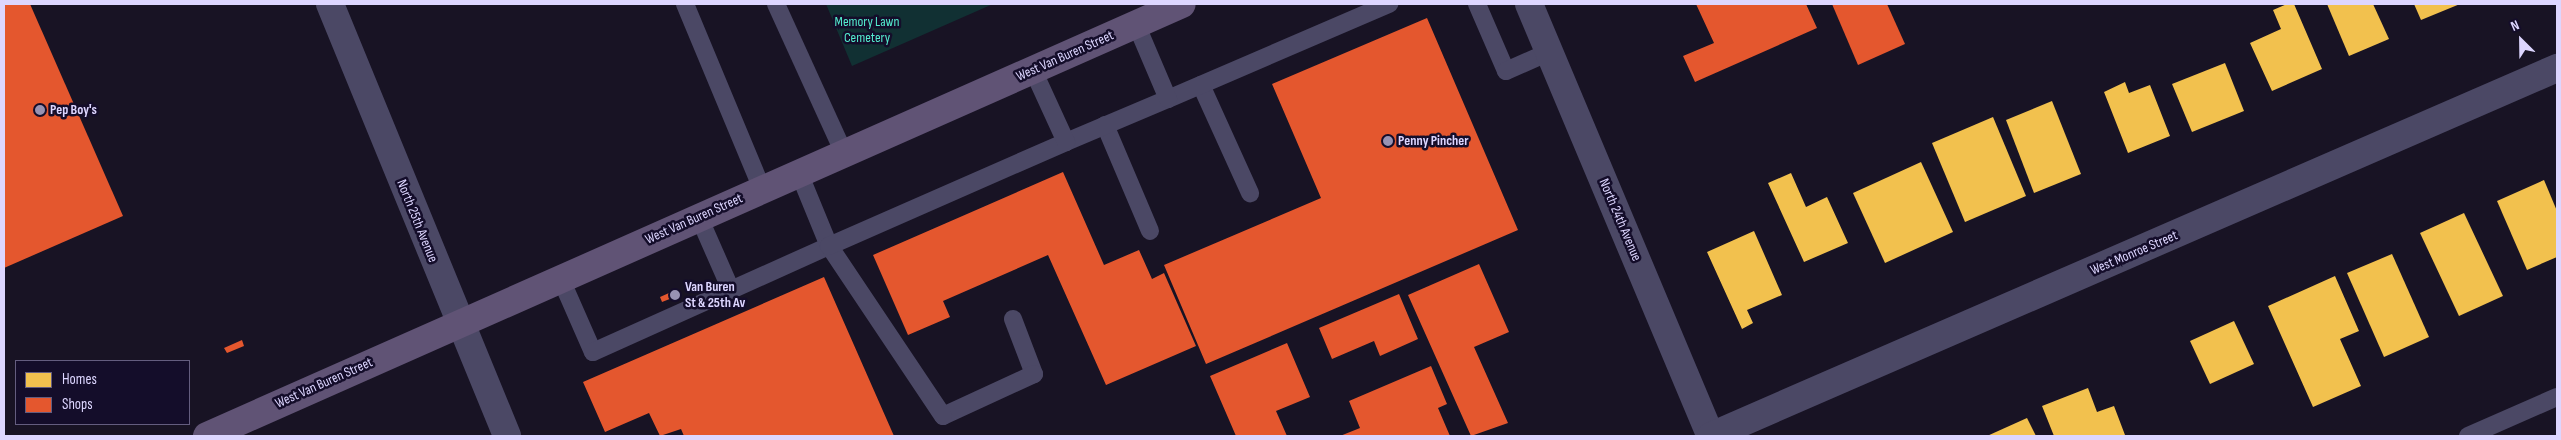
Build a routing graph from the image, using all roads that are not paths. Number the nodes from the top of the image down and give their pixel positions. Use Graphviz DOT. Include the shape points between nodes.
graph roads {
  1 [pos="330,4"];
  2 [pos="685,4"];
  3 [pos="776,4"];
  4 [pos="1182,4"];
  5 [pos="1389,4"];
  6 [pos="1477,4"];
  7 [pos="1529,4"];
  8 [pos="1136,24"];
  9 [pos="1549,52"];
  10 [pos="2557,68"];
  11 [pos="1033,70"];
  12 [pos="1201,84"];
  13 [pos="1168,99"];
  14 [pos="1105,125"];
  15 [pos="1066,142"];
  16 [pos="844,153"];
  17 [pos="799,173"];
  18 [pos="762,189"];
  19 [pos="1250,193"];
  20 [pos="698,217"];
  21 [pos="1150,231"];
  22 [pos="829,246"];
  23 [pos="560,278"];
  24 [pos="731,290"];
  25 [pos="1013,319"];
  26 [pos="458,323"];
  27 [pos="2557,397"];
  28 [pos="208,436"];
  29 [pos="507,436"];
  30 [pos="1711,436"];
  31 [pos="2468,436"];
  1 -- 26 [label="street, North 25th Avenue"];
  2 -- 18 [label="lane"];
  3 -- 16 [label="lane"];
  4 -- 8 [label="main road, West Van Buren Street"];
  5 -- 12 [label="lane"];
  6 -- 9 [label="lane" via="1506,71"];
  7 -- 9 [label="street, North 24th Avenue"];
  8 -- 11 [label="main road, West Van Buren Street"];
  8 -- 13 [label="lane"];
  9 -- 30 [label="street, North 24th Avenue"];
  10 -- 30 [label="street, West Monroe Street"];
  11 -- 15 [label="lane"];
  11 -- 16 [label="main road, West Van Buren Street"];
  12 -- 13 [label="lane"];
  12 -- 19 [label="lane"];
  13 -- 14 [label="lane"];
  14 -- 15 [label="lane"];
  14 -- 21 [label="lane"];
  15 -- 22 [label="lane"];
  16 -- 17 [label="main road, West Van Buren Street"];
  17 -- 18 [label="main road, West Van Buren Street"];
  17 -- 22 [label="lane"];
  18 -- 20 [label="main road, West Van Buren Street"];
  20 -- 23 [label="main road, West Van Buren Street"];
  20 -- 24 [label="lane"];
  22 -- 24 [label="lane"];
  22 -- 25 [label="lane" via="943,416 1034,374"];
  23 -- 24 [label="lane" via="593,352"];
  23 -- 26 [label="main road, West Van Buren Street"];
  26 -- 28 [label="main road, West Van Buren Street"];
  26 -- 29 [label="street, North 25th Avenue"];
  27 -- 31 [label="lane"];
}
